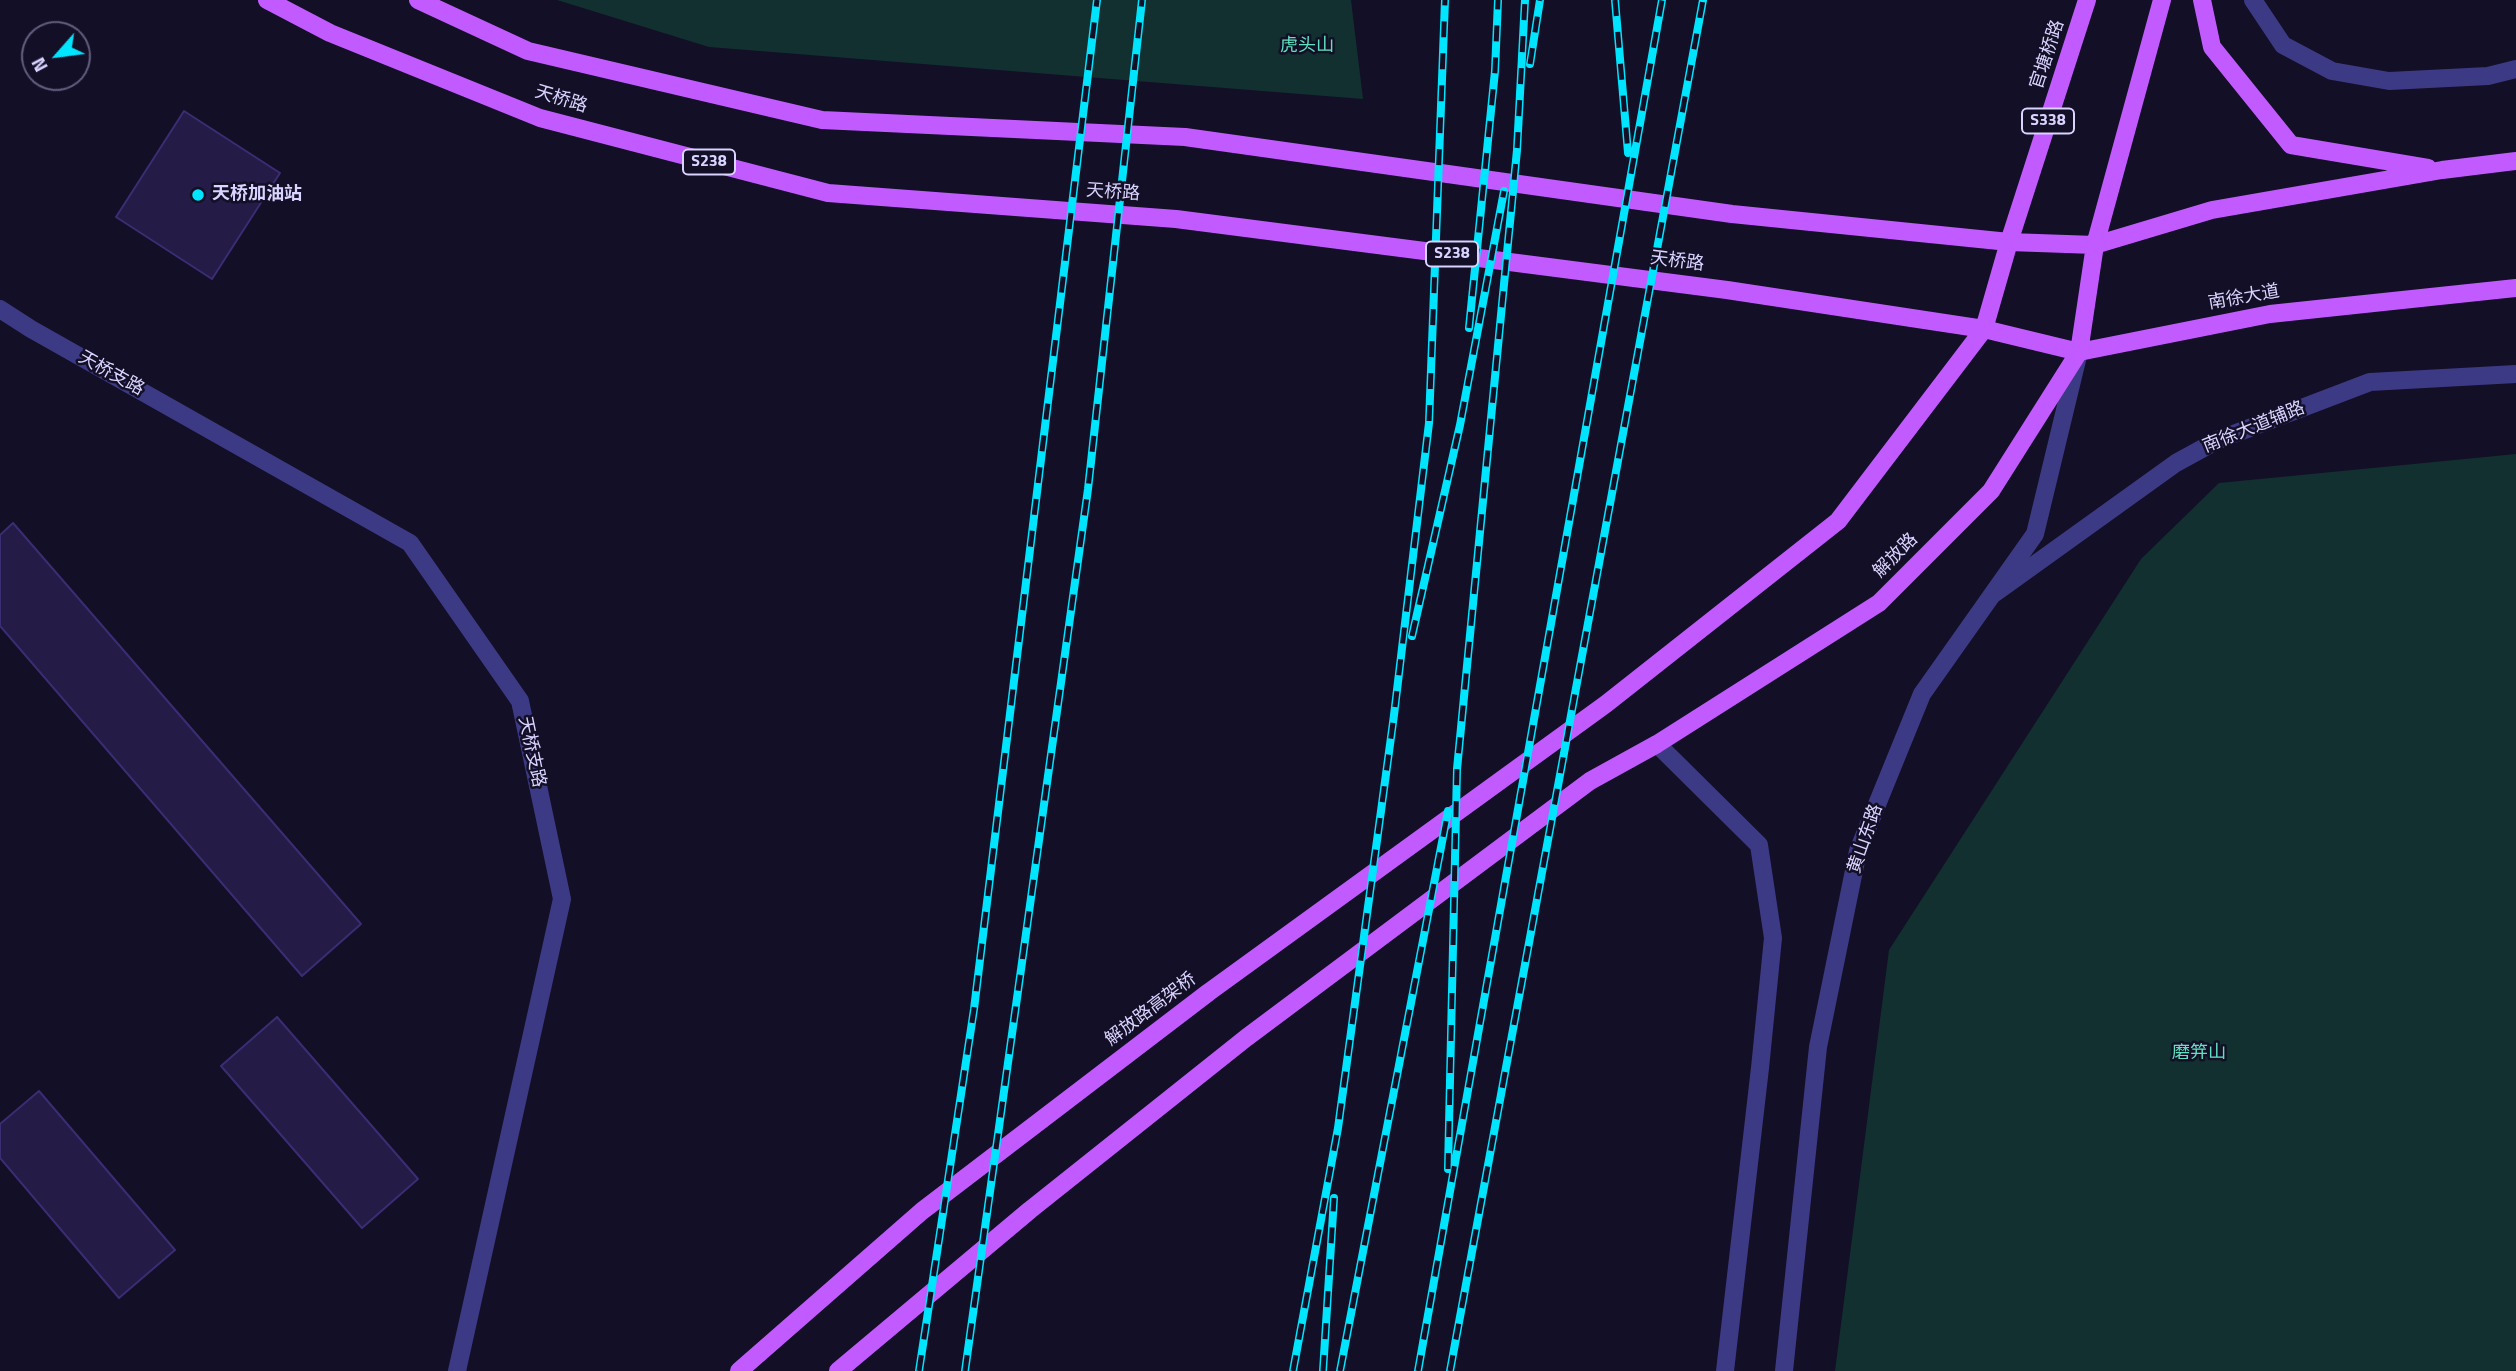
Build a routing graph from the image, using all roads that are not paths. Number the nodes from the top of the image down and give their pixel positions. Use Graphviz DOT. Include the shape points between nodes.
graph roads {
  1 [pos="267,0"];
  2 [pos="418,0"];
  3 [pos="2087,0"];
  4 [pos="2162,0"];
  5 [pos="2202,0"];
  6 [pos="2253,0"];
  7 [pos="2516,69"];
  8 [pos="2516,161"];
  9 [pos="2441,170"];
  10 [pos="2009,242"];
  11 [pos="2095,245"];
  12 [pos="2516,288"];
  13 [pos="0,309"];
  14 [pos="1984,329"];
  15 [pos="2079,352"];
  16 [pos="2516,374"];
  17 [pos="1992,595"];
  18 [pos="1657,744"];
  19 [pos="457,1371"];
  20 [pos="739,1371"];
  21 [pos="838,1371"];
  22 [pos="1725,1371"];
  23 [pos="1784,1371"];
  1 -- 14 [label="main road, 天桥路 / S238" via="330,33 540,118 828,193 1176,219 1727,290"];
  2 -- 10 [label="main road" via="528,51 822,120 1185,137 1732,215"];
  3 -- 10 [label="main road, 官塘桥路 / S338"];
  4 -- 11 [label="main road"];
  5 -- 9 [label="main road" via="2212,47 2291,145"];
  6 -- 7 [label="street" via="2283,45 2332,71 2389,81 2488,76"];
  8 -- 9 [label="main road"];
  9 -- 11 [label="main road" via="2212,210"];
  10 -- 11 [label="main road"];
  10 -- 14 [label="main road"];
  11 -- 15 [label="main road, 解放路"];
  12 -- 15 [label="main road, 南徐大道" via="2270,314"];
  13 -- 19 [label="street, 天桥支路" via="410,543 520,701 562,899"];
  14 -- 15 [label="main road, 南徐大道"];
  14 -- 20 [label="main road, 解放路高架桥" via="1838,521 1606,704 1209,992 922,1211"];
  15 -- 17 [label="street, 黄山东路" via="2035,534"];
  15 -- 18 [label="main road, 解放路" via="1991,491 1879,603"];
  16 -- 17 [label="street, 南徐大道辅路" via="2370,382 2218,440 2176,463"];
  17 -- 23 [label="street, 黄山东路" via="1922,694 1858,851 1818,1047"];
  18 -- 21 [label="main road, 解放路" via="1590,782 1245,1038"];
  18 -- 22 [label="street" via="1759,845 1773,938"];
}
